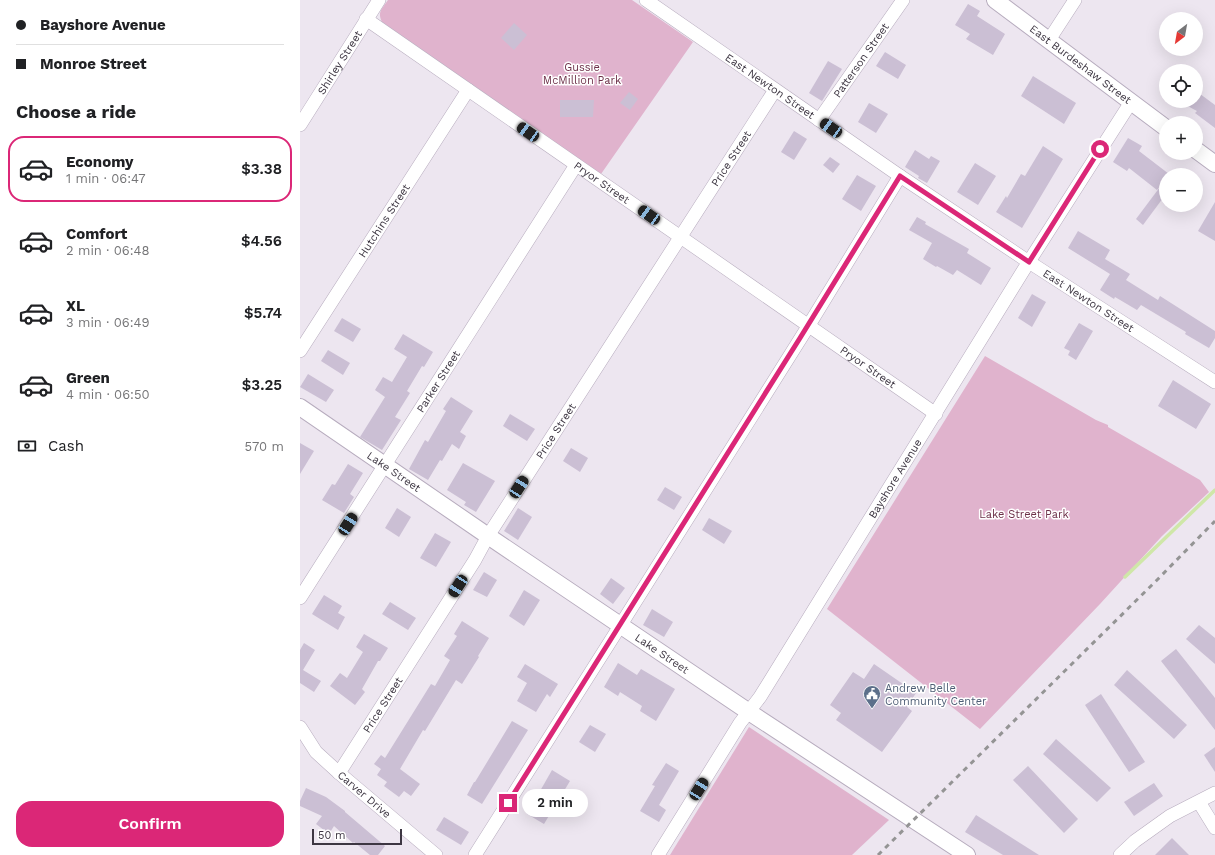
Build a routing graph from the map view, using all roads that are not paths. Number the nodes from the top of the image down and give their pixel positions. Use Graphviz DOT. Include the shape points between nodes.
graph roads {
  1 [pos="379,0"];
  2 [pos="646,0"];
  3 [pos="903,0"];
  4 [pos="995,0"];
  5 [pos="1075,0"];
  6 [pos="366,19"];
  7 [pos="1049,40"];
  8 [pos="468,90"];
  9 [pos="775,90"];
  10 [pos="1130,102"];
  11 [pos="819,120"];
  12 [pos="1159,123"];
  13 [pos="300,124"];
  14 [pos="1203,155"];
  15 [pos="1215,164"];
  16 [pos="576,165"];
  17 [pos="900,176"];
  18 [pos="680,237"];
  19 [pos="1029,262"];
  20 [pos="809,325"];
  21 [pos="300,351"];
  22 [pos="1215,382"];
  23 [pos="300,407"];
  24 [pos="936,414"];
  25 [pos="385,466"];
  26 [pos="488,536"];
  27 [pos="300,598"];
  28 [pos="620,626"];
  29 [pos="749,712"];
  30 [pos="300,726"];
  31 [pos="339,773"];
  32 [pos="1215,792"];
  33 [pos="1199,802"];
  34 [pos="1215,828"];
  35 [pos="436,855"];
  36 [pos="475,855"];
  37 [pos="658,855"];
  38 [pos="967,855"];
  39 [pos="1120,855"];
  1 -- 6 [label="street, Shirley Street"];
  2 -- 9 [label="street, East Newton Street"];
  3 -- 11 [label="street, Patterson Street"];
  4 -- 7 [label="street, East Burdeshaw Street"];
  5 -- 7 [label="street"];
  6 -- 8 [label="street, Pryor Street"];
  6 -- 13 [label="street, Shirley Street"];
  7 -- 10 [label="street, East Burdeshaw Street"];
  8 -- 16 [label="street, Pryor Street"];
  8 -- 21 [label="street, Hutchins Street"];
  9 -- 11 [label="street, East Newton Street"];
  9 -- 18 [label="street, Price Street"];
  10 -- 12 [label="street, East Burdeshaw Street"];
  10 -- 19 [label="street, Bayshore Avenue"];
  11 -- 17 [label="street, East Newton Street"];
  14 -- 15 [label="street"];
  16 -- 18 [label="street, Pryor Street"];
  16 -- 25 [label="street, Parker Street"];
  17 -- 19 [label="street, East Newton Street"];
  17 -- 20 [label="street"];
  18 -- 20 [label="street, Pryor Street"];
  18 -- 26 [label="street, Price Street"];
  19 -- 22 [label="street, East Newton Street"];
  19 -- 24 [label="street, Bayshore Avenue"];
  20 -- 24 [label="street, Pryor Street"];
  20 -- 28 [label="street"];
  23 -- 25 [label="street, Lake Street"];
  24 -- 29 [label="street, Bayshore Avenue"];
  25 -- 26 [label="street, Lake Street"];
  25 -- 27 [label="street, Parker Street"];
  26 -- 28 [label="street, Lake Street"];
  26 -- 31 [label="street, Price Street"];
  28 -- 29 [label="street, Lake Street"];
  28 -- 36 [label="street"];
  29 -- 37 [label="street, Bayshore Avenue"];
  29 -- 38 [label="street, Lake Street"];
  30 -- 31 [label="street, Carver Drive" via="316,752"];
  31 -- 35 [label="street, Carver Drive"];
  32 -- 33 [label="street"];
  33 -- 34 [label="street"];
  33 -- 39 [label="street" via="1170,816"];
}
